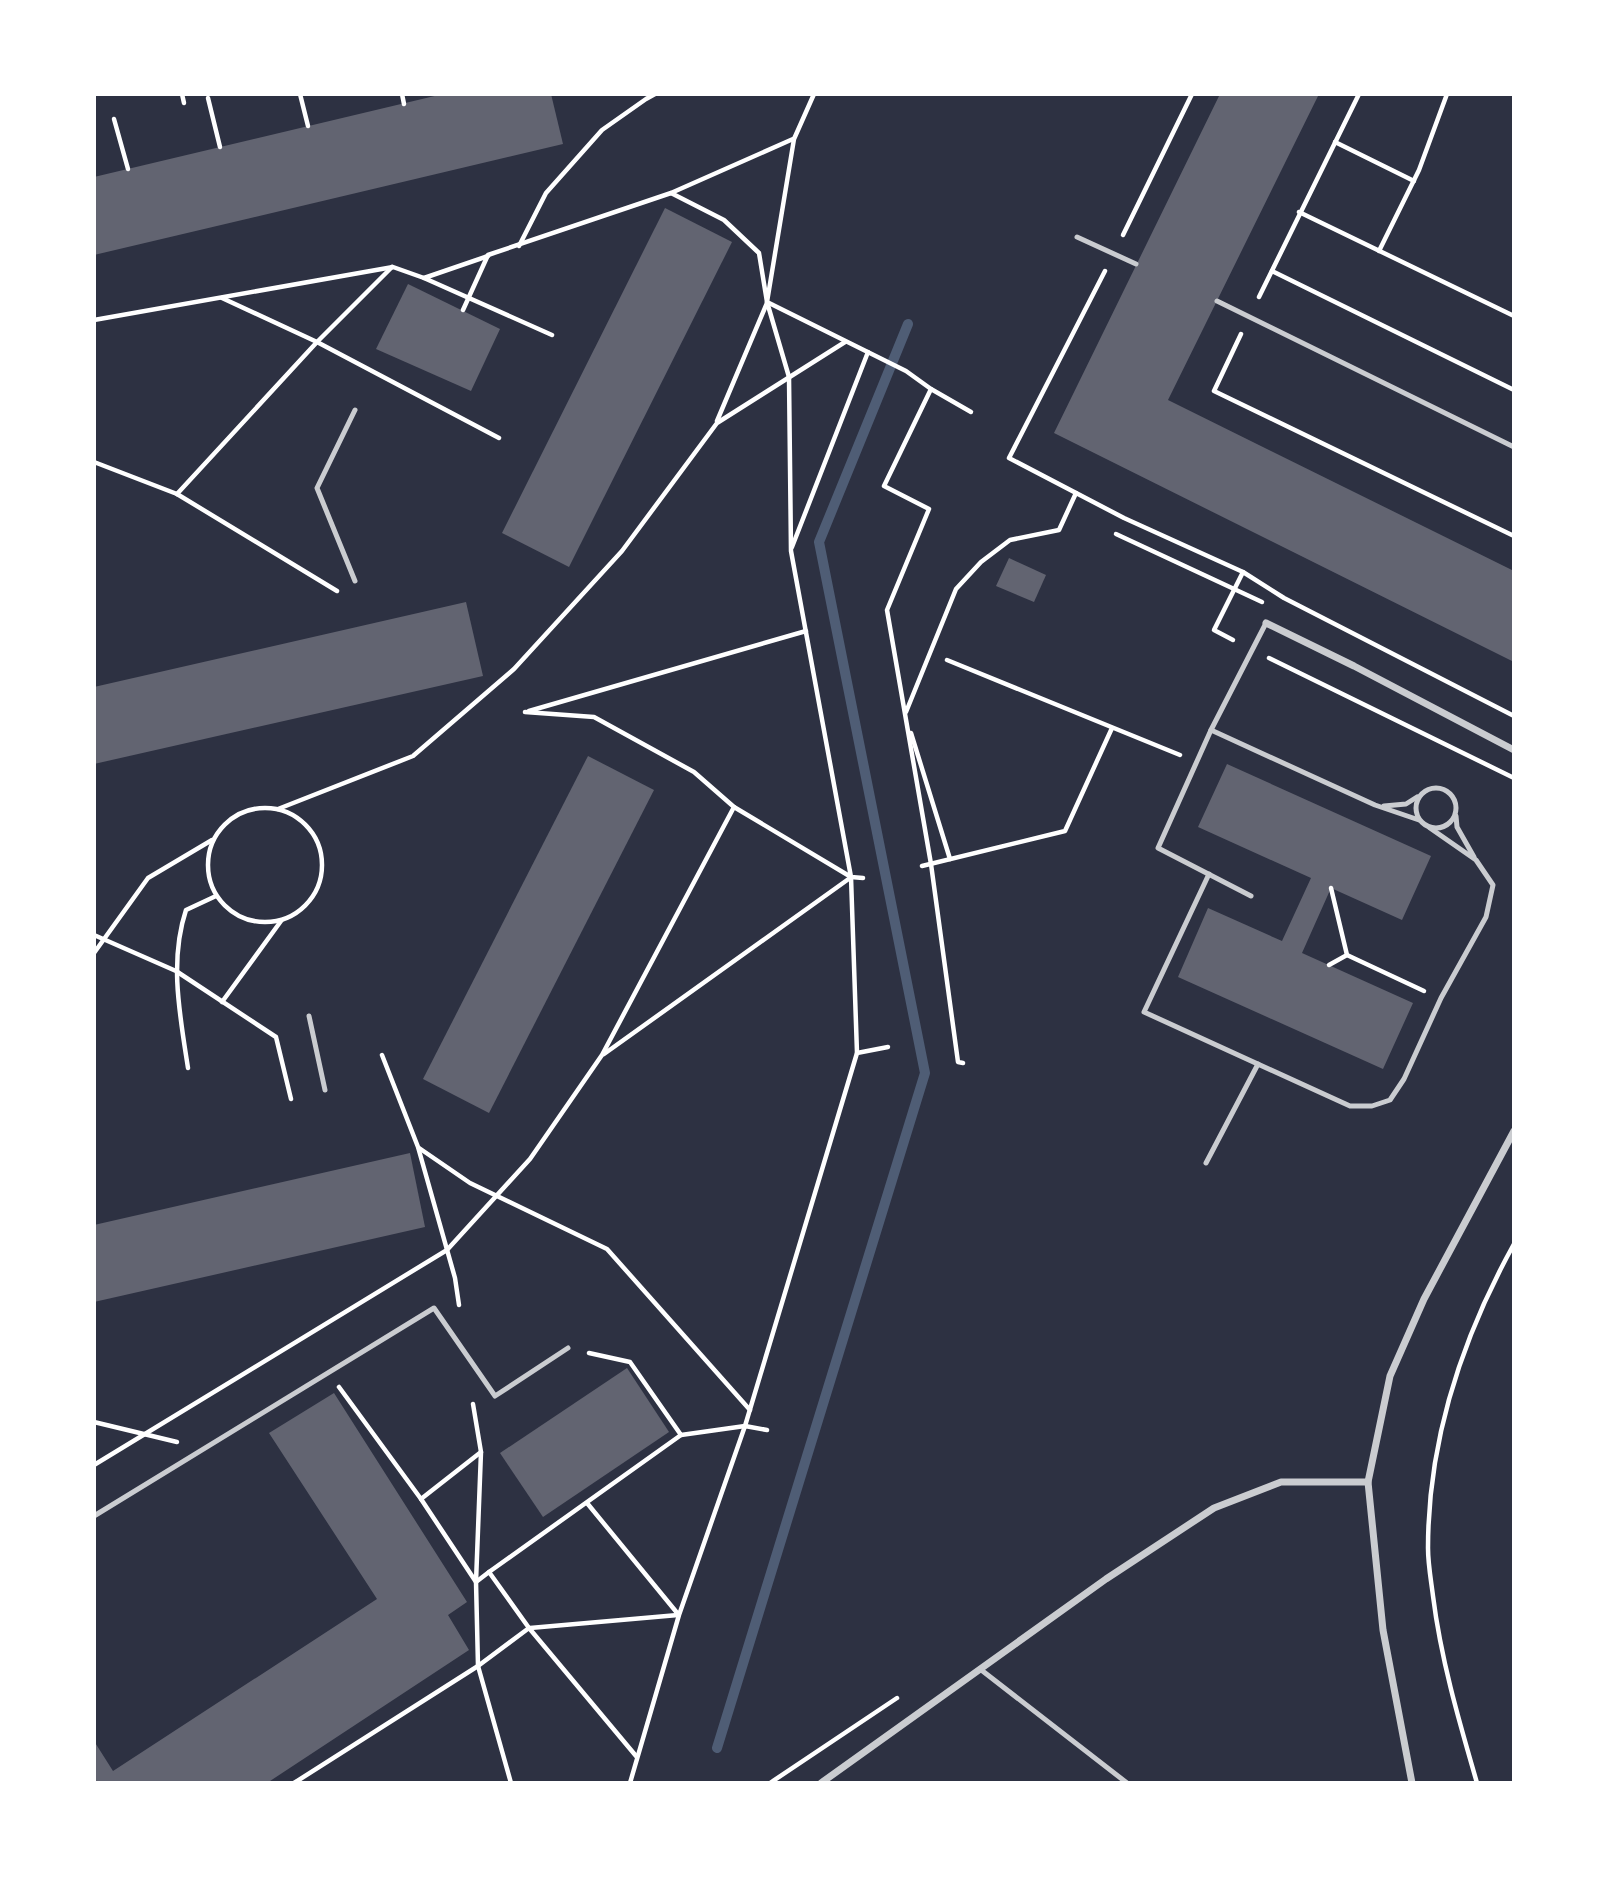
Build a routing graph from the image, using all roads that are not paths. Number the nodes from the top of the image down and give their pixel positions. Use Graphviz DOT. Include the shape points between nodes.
graph roads {
  1 [pos="1077,237"];
  2 [pos="1136,264"];
  3 [pos="1217,301"];
  4 [pos="355,410"];
  5 [pos="1514,447"];
  6 [pos="355,581"];
  7 [pos="1266,623"];
  8 [pos="1211,730"];
  9 [pos="1514,750"];
  10 [pos="1420,795"];
  11 [pos="1375,805"];
  12 [pos="1456,811"];
  13 [pos="1419,820"];
  14 [pos="1430,828"];
  15 [pos="1476,860"];
  16 [pos="1209,874"];
  17 [pos="1251,896"];
  18 [pos="309,1016"];
  19 [pos="1258,1064"];
  20 [pos="325,1090"];
  21 [pos="1514,1132"];
  22 [pos="1206,1163"];
  23 [pos="568,1348"];
  24 [pos="1368,1482"];
  25 [pos="94,1516"];
  26 [pos="980,1669"];
  27 [pos="821,1783"];
  28 [pos="1127,1783"];
  29 [pos="1412,1783"];
  1 -- 2 [label="lane"];
  3 -- 5 [label="lane"];
  4 -- 6 [label="lane" via="317,488"];
  7 -- 8 [label="lane"];
  7 -- 9 [label="street"];
  8 -- 11 [label="lane"];
  8 -- 16 [label="lane" via="1158,848"];
  10 -- 11 [label="lane" via="1406,804"];
  10 -- 12 [label="lane" via="1431,788 1444,789 1454,798"];
  10 -- 13 [label="lane" via="1415,807"];
  11 -- 13 [label="lane"];
  12 -- 14 [label="lane" via="1444,827"];
  12 -- 15 [label="lane" via="1457,827"];
  13 -- 14 [label="lane"];
  14 -- 15 [label="lane"];
  15 -- 19 [label="lane" via="1493,885 1486,917 1390,1100 1350,1106"];
  16 -- 17 [label="lane"];
  16 -- 19 [label="lane" via="1144,1012"];
  18 -- 20 [label="lane"];
  19 -- 22 [label="lane"];
  21 -- 24 [label="street" via="1424,1299 1390,1376"];
  23 -- 25 [label="lane" via="495,1396 433,1308"];
  24 -- 26 [label="street" via="1281,1482 1214,1508"];
  24 -- 29 [label="street" via="1383,1630"];
  26 -- 27 [label="street"];
  26 -- 28 [label="lane"];
}
